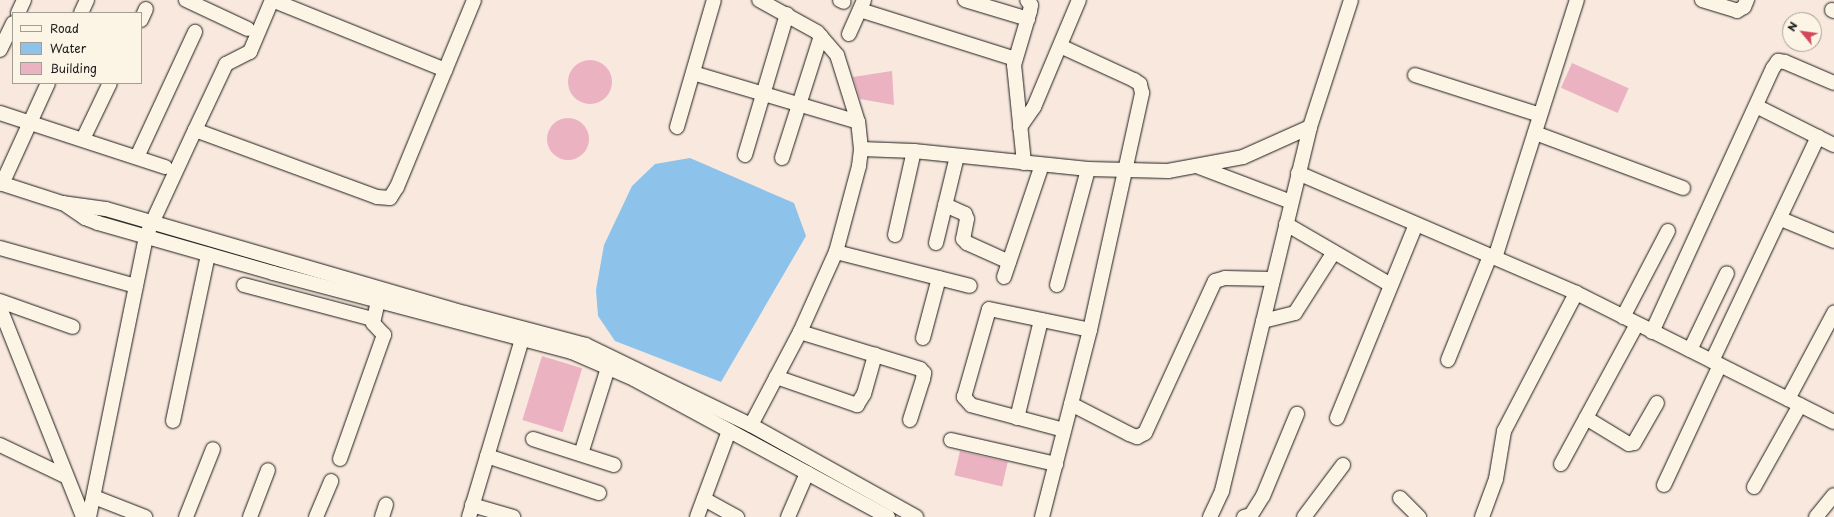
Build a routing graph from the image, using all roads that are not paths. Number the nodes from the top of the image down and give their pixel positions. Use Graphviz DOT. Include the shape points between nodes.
graph roads {
  1 [pos="24,0"];
  2 [pos="87,0"];
  3 [pos="186,0"];
  4 [pos="474,0"];
  5 [pos="714,0"];
  6 [pos="759,0"];
  7 [pos="965,0"];
  8 [pos="1028,0"];
  9 [pos="1079,0"];
  10 [pos="1351,0"];
  11 [pos="1577,0"];
  12 [pos="1702,0"];
  13 [pos="1746,0"];
  14 [pos="862,5"];
  15 [pos="18,12"];
  16 [pos="81,12"];
  17 [pos="787,14"];
  18 [pos="1028,19"];
  19 [pos="12,25"];
  20 [pos="248,29"];
  21 [pos="195,32"];
  22 [pos="849,34"];
  23 [pos="821,36"];
  24 [pos="1060,46"];
  25 [pos="0,50"];
  26 [pos="1015,59"];
  27 [pos="445,70"];
  28 [pos="693,74"];
  29 [pos="1415,75"];
  30 [pos="48,84"];
  31 [pos="110,84"];
  32 [pos="1834,84"];
  33 [pos="762,94"];
  34 [pos="799,105"];
  35 [pos="1756,106"];
  36 [pos="0,113"];
  37 [pos="1540,115"];
  38 [pos="30,122"];
  39 [pos="858,122"];
  40 [pos="676,127"];
  41 [pos="1020,127"];
  42 [pos="1310,127"];
  43 [pos="196,130"];
  44 [pos="1534,133"];
  45 [pos="1818,137"];
  46 [pos="82,139"];
  47 [pos="1834,145"];
  48 [pos="862,149"];
  49 [pos="914,151"];
  50 [pos="745,155"];
  51 [pos="958,156"];
  52 [pos="137,157"];
  53 [pos="782,158"];
  54 [pos="1024,163"];
  55 [pos="1042,165"];
  56 [pos="165,167"];
  57 [pos="1199,167"];
  58 [pos="1088,169"];
  59 [pos="1126,171"];
  60 [pos="1298,172"];
  61 [pos="1,184"];
  62 [pos="1683,188"];
  63 [pos="1291,202"];
  64 [pos="62,203"];
  65 [pos="945,205"];
  66 [pos="1781,219"];
  67 [pos="153,223"];
  68 [pos="1286,224"];
  69 [pos="1416,224"];
  70 [pos="1668,231"];
  71 [pos="895,235"];
  72 [pos="146,236"];
  73 [pos="1834,241"];
  74 [pos="936,243"];
  75 [pos="0,248"];
  76 [pos="836,252"];
  77 [pos="1334,252"];
  78 [pos="208,255"];
  79 [pos="1492,257"];
  80 [pos="1009,262"];
  81 [pos="1727,273"];
  82 [pos="1004,277"];
  83 [pos="939,278"];
  84 [pos="1273,279"];
  85 [pos="244,285"];
  86 [pos="1057,285"];
  87 [pos="1391,285"];
  88 [pos="136,286"];
  89 [pos="970,286"];
  90 [pos="1576,293"];
  91 [pos="0,301"];
  92 [pos="378,301"];
  93 [pos="1834,313"];
  94 [pos="1,314"];
  95 [pos="1623,317"];
  96 [pos="373,319"];
  97 [pos="1041,320"];
  98 [pos="1262,321"];
  99 [pos="1637,324"];
  100 [pos="72,327"];
  101 [pos="1090,330"];
  102 [pos="800,332"];
  103 [pos="1652,332"];
  104 [pos="923,338"];
  105 [pos="522,339"];
  106 [pos="1690,350"];
  107 [pos="874,355"];
  108 [pos="1448,360"];
  109 [pos="1716,363"];
  110 [pos="608,368"];
  111 [pos="776,377"];
  112 [pos="1794,402"];
  113 [pos="1657,403"];
  114 [pos="1071,404"];
  115 [pos="1297,414"];
  116 [pos="1017,418"];
  117 [pos="1337,418"];
  118 [pos="1586,418"];
  119 [pos="910,420"];
  120 [pos="173,421"];
  121 [pos="1834,422"];
  122 [pos="751,426"];
  123 [pos="1064,430"];
  124 [pos="729,431"];
  125 [pos="533,440"];
  126 [pos="951,440"];
  127 [pos="0,446"];
  128 [pos="213,449"];
  129 [pos="581,454"];
  130 [pos="487,456"];
  131 [pos="340,459"];
  132 [pos="1056,464"];
  133 [pos="1561,464"];
  134 [pos="614,465"];
  135 [pos="1343,465"];
  136 [pos="268,470"];
  137 [pos="807,473"];
  138 [pos="65,476"];
  139 [pos="331,481"];
  140 [pos="1664,485"];
  141 [pos="1754,487"];
  142 [pos="599,493"];
  143 [pos="1834,495"];
  144 [pos="94,497"];
  145 [pos="704,498"];
  146 [pos="1400,498"];
  147 [pos="470,511"];
  148 [pos="83,517"];
  149 [pos="89,517"];
  150 [pos="145,517"];
  151 [pos="186,517"];
  152 [pos="250,517"];
  153 [pos="316,517"];
  154 [pos="513,517"];
  155 [pos="697,517"];
  156 [pos="737,517"];
  157 [pos="788,517"];
  158 [pos="888,517"];
  159 [pos="916,517"];
  160 [pos="1042,517"];
  161 [pos="1210,517"];
  162 [pos="1244,517"];
  163 [pos="1304,517"];
  164 [pos="1419,517"];
  165 [pos="1482,517"];
  166 [pos="1816,517"];
  1 -- 15 [label="street"];
  2 -- 16 [label="street"];
  3 -- 20 [label="street"];
  4 -- 27 [label="street"];
  5 -- 28 [label="street"];
  6 -- 17 [label="street"];
  7 -- 18 [label="street"];
  8 -- 18 [label="street" via="1031,5"];
  9 -- 24 [label="street"];
  10 -- 42 [label="street"];
  11 -- 37 [label="street"];
  12 -- 13 [label="street" via="1737,11 1744,8"];
  14 -- 22 [label="street"];
  14 -- 26 [label="street"];
  17 -- 23 [label="street"];
  17 -- 33 [label="street"];
  18 -- 26 [label="street"];
  19 -- 25 [label="street"];
  21 -- 52 [label="street"];
  23 -- 34 [label="street"];
  23 -- 39 [label="street" via="837,55"];
  24 -- 41 [label="street" via="1034,107"];
  24 -- 59 [label="street" via="1140,84 1142,101"];
  26 -- 41 [label="street"];
  27 -- 43 [label="street" via="272,0 250,52 226,64"];
  27 -- 43 [label="street" via="397,187 390,198 377,197"];
  28 -- 33 [label="street"];
  28 -- 40 [label="street"];
  29 -- 37 [label="street"];
  30 -- 38 [label="street"];
  31 -- 46 [label="street"];
  32 -- 35 [label="street" via="1778,61"];
  33 -- 34 [label="street"];
  33 -- 50 [label="street"];
  34 -- 39 [label="street"];
  34 -- 53 [label="street"];
  35 -- 45 [label="street"];
  35 -- 103 [label="street"];
  36 -- 38 [label="street"];
  37 -- 44 [label="street"];
  38 -- 46 [label="street"];
  38 -- 61 [label="street"];
  39 -- 48 [label="street"];
  41 -- 54 [label="street"];
  42 -- 57 [label="street" via="1243,157"];
  42 -- 60 [label="street"];
  43 -- 67 [label="street"];
  44 -- 62 [label="street"];
  44 -- 79 [label="street"];
  45 -- 47 [label="street"];
  45 -- 66 [label="street"];
  46 -- 52 [label="street"];
  48 -- 49 [label="street"];
  48 -- 76 [label="street"];
  49 -- 51 [label="street"];
  49 -- 71 [label="street"];
  51 -- 54 [label="street"];
  51 -- 65 [label="street"];
  52 -- 56 [label="street"];
  54 -- 55 [label="street"];
  55 -- 58 [label="street"];
  55 -- 80 [label="street"];
  57 -- 59 [label="street" via="1168,171"];
  57 -- 63 [label="street"];
  58 -- 59 [label="street"];
  58 -- 86 [label="street"];
  59 -- 101 [label="street"];
  60 -- 63 [label="street"];
  60 -- 69 [label="street"];
  61 -- 64 [label="street"];
  63 -- 68 [label="street"];
  64 -- 67 [label="street" via="100,207"];
  64 -- 72 [label="street" via="91,220"];
  65 -- 74 [label="street"];
  65 -- 80 [label="street" via="965,214 967,219 963,239 967,243"];
  66 -- 73 [label="street"];
  66 -- 109 [label="street"];
  67 -- 72 [label="street"];
  67 -- 122 [label="street" via="465,313 586,345"];
  68 -- 77 [label="street"];
  68 -- 84 [label="street"];
  69 -- 79 [label="street"];
  69 -- 87 [label="street"];
  70 -- 95 [label="street"];
  72 -- 78 [label="street"];
  72 -- 88 [label="street"];
  75 -- 88 [label="street"];
  76 -- 83 [label="street"];
  76 -- 102 [label="street"];
  77 -- 87 [label="street"];
  77 -- 98 [label="street" via="1295,313"];
  78 -- 92 [label="street"];
  78 -- 120 [label="street"];
  79 -- 90 [label="street"];
  79 -- 108 [label="street"];
  80 -- 82 [label="street"];
  81 -- 106 [label="street"];
  83 -- 89 [label="street"];
  83 -- 104 [label="street"];
  84 -- 98 [label="street"];
  84 -- 114 [label="street" via="1225,278 1215,281 1145,433 1137,437"];
  85 -- 96 [label="street"];
  87 -- 117 [label="street"];
  88 -- 144 [label="street"];
  90 -- 95 [label="street"];
  90 -- 165 [label="street" via="1504,431 1496,479"];
  91 -- 100 [label="street"];
  92 -- 96 [label="street"];
  92 -- 105 [label="street"];
  93 -- 112 [label="street"];
  94 -- 138 [label="street"];
  95 -- 99 [label="street"];
  96 -- 131 [label="street" via="373,323 384,335"];
  97 -- 101 [label="street"];
  97 -- 116 [label="street"];
  97 -- 116 [label="street" via="989,308 964,397 971,405"];
  98 -- 161 [label="street" via="1222,491"];
  99 -- 103 [label="street"];
  99 -- 118 [label="street"];
  101 -- 114 [label="street"];
  102 -- 107 [label="street"];
  102 -- 111 [label="street"];
  103 -- 106 [label="street"];
  105 -- 110 [label="street" via="572,352"];
  105 -- 130 [label="street"];
  106 -- 109 [label="street"];
  107 -- 111 [label="street" via="864,394 857,405"];
  107 -- 119 [label="street" via="920,369 924,373"];
  109 -- 112 [label="street"];
  109 -- 140 [label="street"];
  110 -- 124 [label="street"];
  110 -- 129 [label="street"];
  111 -- 122 [label="street"];
  112 -- 121 [label="street"];
  112 -- 141 [label="street"];
  113 -- 118 [label="street" via="1634,443 1629,444"];
  114 -- 123 [label="street"];
  115 -- 162 [label="street" via="1263,496 1251,515"];
  116 -- 123 [label="street"];
  118 -- 133 [label="street"];
  122 -- 159 [label="street"];
  123 -- 132 [label="street"];
  124 -- 137 [label="street"];
  124 -- 145 [label="street"];
  125 -- 129 [label="street"];
  126 -- 132 [label="street"];
  127 -- 138 [label="street"];
  128 -- 151 [label="street"];
  129 -- 134 [label="street"];
  130 -- 142 [label="street"];
  130 -- 147 [label="street"];
  132 -- 160 [label="street"];
  135 -- 163 [label="street"];
  136 -- 152 [label="street"];
  137 -- 157 [label="street"];
  137 -- 158 [label="street"];
  138 -- 148 [label="street"];
  139 -- 153 [label="street"];
  143 -- 166 [label="street"];
  144 -- 149 [label="street"];
  144 -- 150 [label="street"];
  145 -- 155 [label="street"];
  145 -- 156 [label="street"];
  146 -- 164 [label="street"];
  147 -- 154 [label="street"];
}
